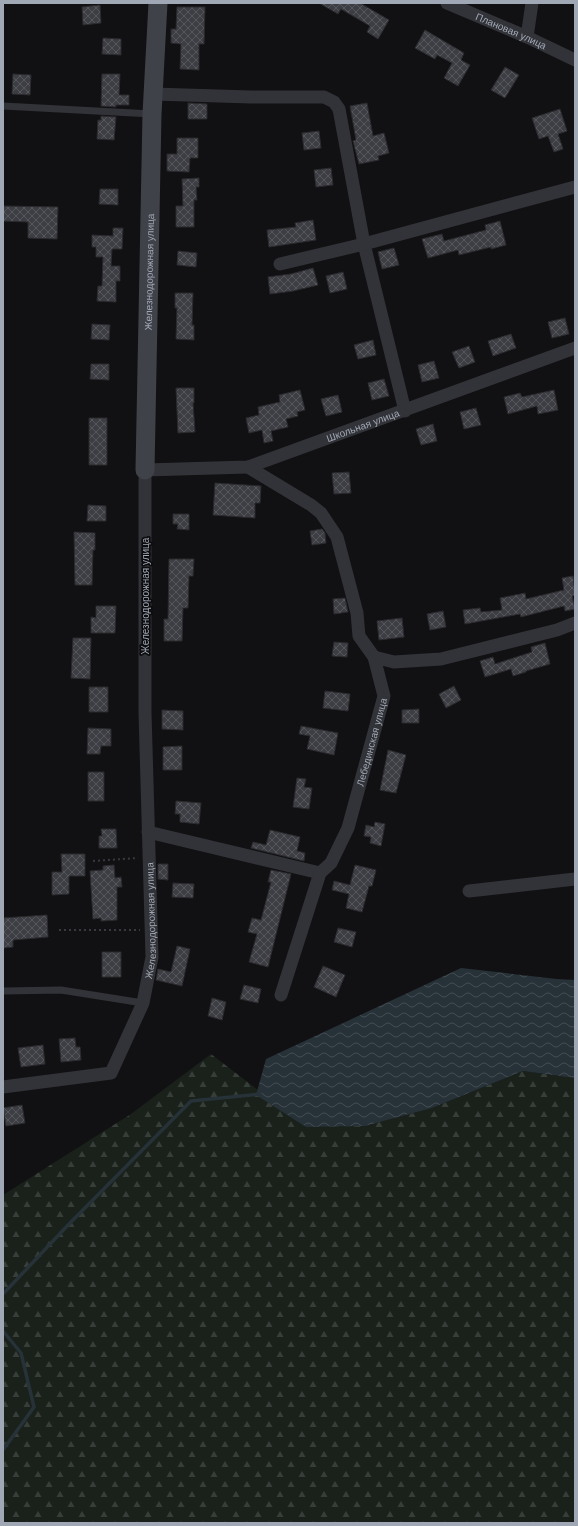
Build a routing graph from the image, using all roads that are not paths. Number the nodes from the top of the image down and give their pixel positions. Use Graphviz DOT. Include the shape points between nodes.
graph roads {
  1 [pos="158,3"];
  2 [pos="447,3"];
  3 [pos="532,3"];
  4 [pos="527,37"];
  5 [pos="575,60"];
  6 [pos="153,94"];
  7 [pos="3,106"];
  8 [pos="152,114"];
  9 [pos="575,187"];
  10 [pos="364,244"];
  11 [pos="280,264"];
  12 [pos="575,348"];
  13 [pos="405,411"];
  14 [pos="248,467"];
  15 [pos="145,470"];
  16 [pos="575,623"];
  17 [pos="374,657"];
  18 [pos="148,832"];
  19 [pos="320,873"];
  20 [pos="575,879"];
  21 [pos="469,891"];
  22 [pos="4,991"];
  23 [pos="281,994"];
  24 [pos="143,1003"];
  25 [pos="3,1087"];
  1 -- 6 [label="street, Железнодорожная улица"];
  2 -- 4 [label="street, Плановая улица"];
  3 -- 4 [label="street"];
  4 -- 5 [label="street, Плановая улица"];
  6 -- 8 [label="street, Железнодорожная улица"];
  6 -- 10 [label="street" via="324,97 334,102 339,109"];
  7 -- 8 [label="lane"];
  8 -- 15 [label="street, Железнодорожная улица"];
  9 -- 10 [label="street"];
  10 -- 11 [label="street"];
  10 -- 13 [label="street"];
  12 -- 13 [label="street, Школьная улица"];
  13 -- 14 [label="street, Школьная улица"];
  14 -- 15 [label="street, Школьная улица"];
  14 -- 17 [label="street" via="311,505 321,513 338,538 357,613 359,636"];
  15 -- 18 [label="street, Железнодорожная улица" via="145,712"];
  16 -- 17 [label="street" via="557,630 441,659 394,662"];
  17 -- 19 [label="street, Лебединская улица" via="384,696 348,828 331,863"];
  18 -- 19 [label="street"];
  18 -- 24 [label="street, Железнодорожная улица" via="152,957"];
  19 -- 23 [label="street, Лебединская улица"];
  20 -- 21 [label="street"];
  22 -- 24 [label="lane" via="61,990"];
  24 -- 25 [label="street, Железнодорожная улица" via="111,1073"];
}
